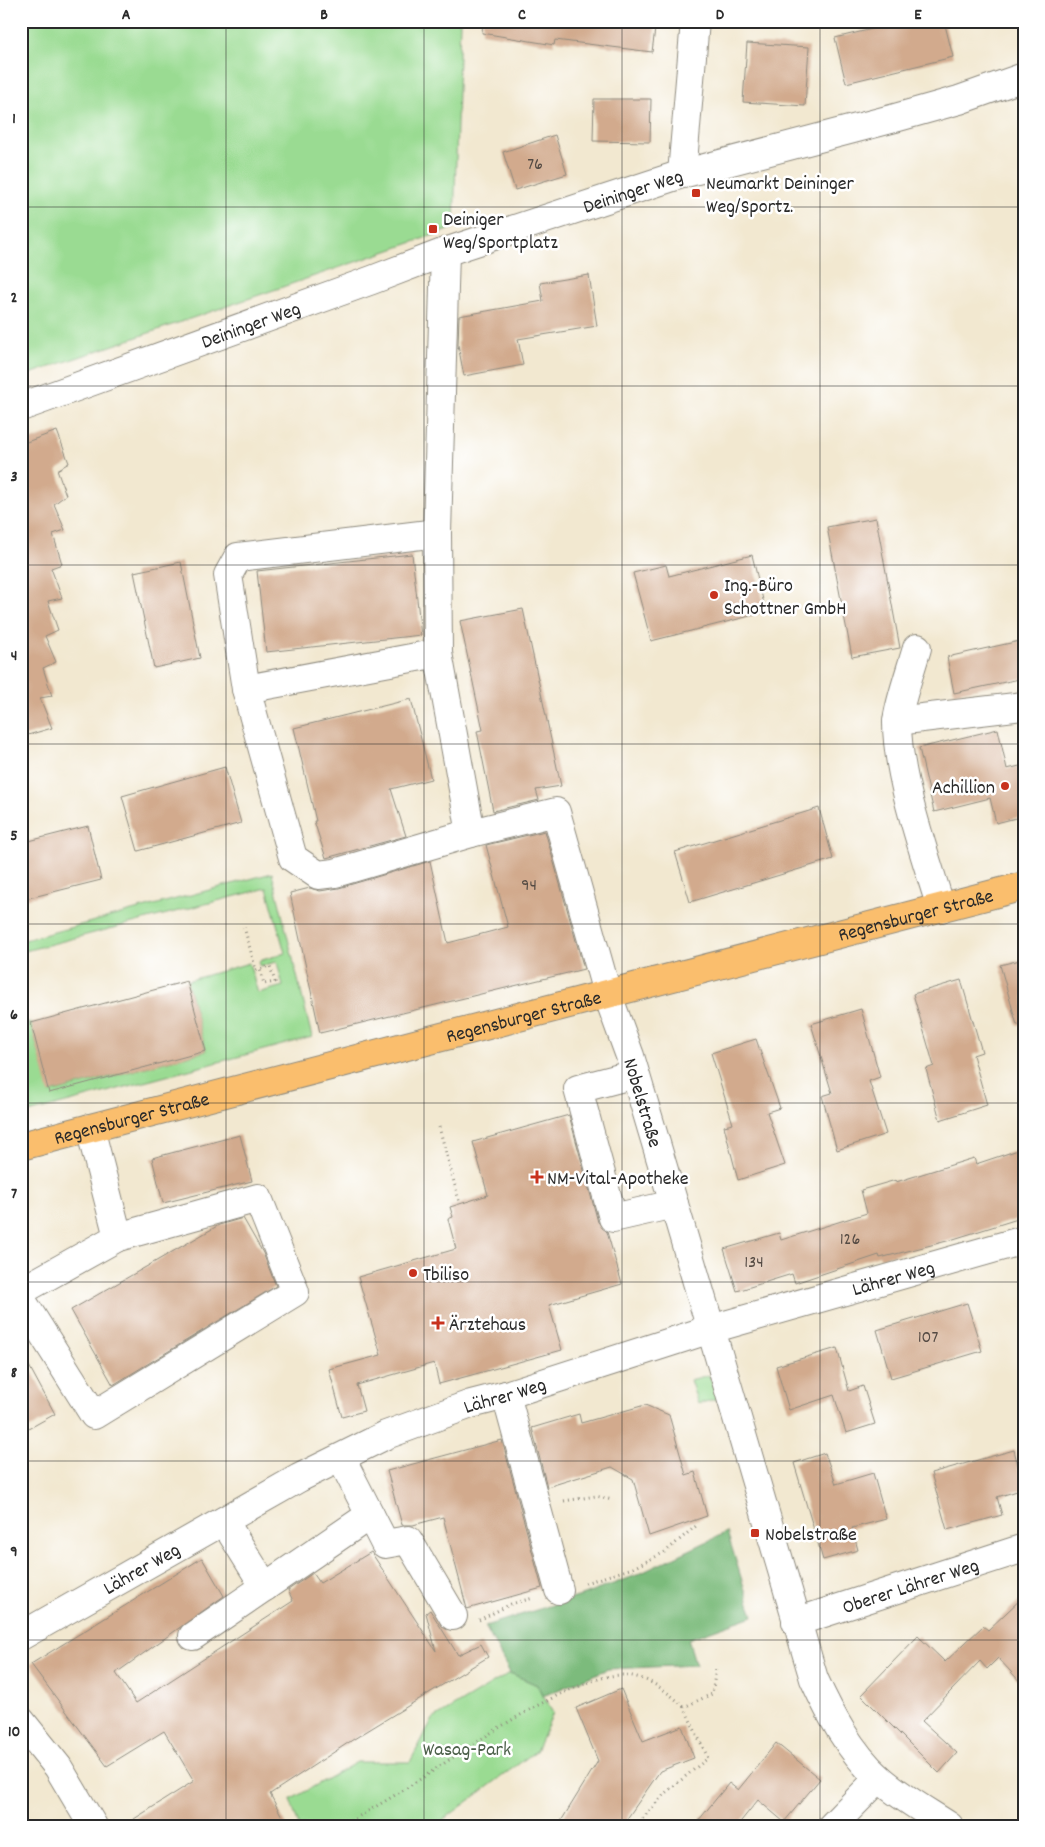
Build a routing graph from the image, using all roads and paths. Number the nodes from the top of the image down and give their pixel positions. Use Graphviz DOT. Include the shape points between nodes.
graph roads {
  1 [pos="695,21"];
  2 [pos="1023,79"];
  3 [pos="682,174"];
  4 [pos="445,252"];
  5 [pos="21,407"];
  6 [pos="437,533"];
  7 [pos="917,648"];
  8 [pos="438,653"];
  9 [pos="246,689"];
  10 [pos="1024,706"];
  11 [pos="897,721"];
  12 [pos="471,833"];
  13 [pos="1024,886"];
  14 [pos="941,908"];
  15 [pos="244,927"];
  16 [pos="260,969"];
  17 [pos="607,993"];
  18 [pos="635,1074"];
  19 [pos="439,1127"];
  20 [pos="90,1128"];
  21 [pos="21,1146"];
  22 [pos="460,1204"];
  23 [pos="674,1204"];
  24 [pos="118,1237"];
  25 [pos="1024,1240"];
  26 [pos="21,1291"];
  27 [pos="21,1300"];
  28 [pos="711,1329"];
  29 [pos="506,1395"];
  30 [pos="341,1458"];
  31 [pos="612,1500"];
  32 [pos="537,1508"];
  33 [pos="370,1515"];
  34 [pos="224,1521"];
  35 [pos="1024,1548"];
  36 [pos="265,1587"];
  37 [pos="559,1590"];
  38 [pos="453,1616"];
  39 [pos="796,1622"];
  40 [pos="21,1636"];
  41 [pos="193,1636"];
  42 [pos="716,1668"];
  43 [pos="684,1707"];
  44 [pos="21,1721"];
  45 [pos="879,1778"];
  46 [pos="93,1826"];
  47 [pos="342,1826"];
  48 [pos="636,1826"];
  49 [pos="832,1826"];
  50 [pos="949,1826"];
  1 -- 3 [label="street"];
  2 -- 3 [label="street, Deininger Weg" via="895,118"];
  3 -- 4 [label="street, Deininger Weg"];
  4 -- 5 [label="street, Deininger Weg"];
  4 -- 6 [label="street"];
  6 -- 8 [label="street"];
  6 -- 9 [label="street" via="238,557 228,575"];
  7 -- 11 [label="street"];
  8 -- 9 [label="street"];
  8 -- 12 [label="street"];
  9 -- 12 [label="street" via="293,858 318,876"];
  10 -- 11 [label="street"];
  11 -- 14 [label="street" via="904,773"];
  12 -- 17 [label="street, Nobelstraße" via="556,812"];
  13 -- 14 [label="main road, Regensburger Straße"];
  14 -- 17 [label="main road, Regensburger Straße"];
  15 -- 16 [label="path" via="256,970"];
  16 -- 16 [label="path" via="270,966 275,982 264,984"];
  17 -- 18 [label="street, Nobelstraße"];
  17 -- 20 [label="main road, Regensburger Straße"];
  18 -- 23 [label="street, Nobelstraße"];
  18 -- 23 [label="street" via="578,1089 613,1218"];
  19 -- 22 [label="path"];
  20 -- 21 [label="main road, Regensburger Straße"];
  20 -- 24 [label="street"];
  23 -- 28 [label="street, Nobelstraße"];
  24 -- 26 [label="street"];
  24 -- 27 [label="street" via="258,1198 295,1292 94,1415"];
  25 -- 28 [label="street, Lährer Weg"];
  28 -- 29 [label="street, Lährer Weg"];
  28 -- 39 [label="street, Nobelstraße"];
  29 -- 30 [label="street, Lährer Weg" via="471,1404 386,1435"];
  29 -- 32 [label="street"];
  30 -- 33 [label="street"];
  30 -- 34 [label="street, Lährer Weg"];
  31 -- 32 [label="path" via="596,1496"];
  32 -- 37 [label="street"];
  33 -- 36 [label="street"];
  33 -- 38 [label="street" via="385,1544 408,1540"];
  34 -- 36 [label="street"];
  34 -- 40 [label="street, Lährer Weg"];
  35 -- 39 [label="street, Oberer Lährer Weg"];
  36 -- 41 [label="street"];
  39 -- 45 [label="street, Nobelstraße" via="814,1679 830,1713 852,1747"];
  42 -- 43 [label="path" via="712,1694"];
  43 -- 47 [label="path" via="668,1692 640,1678 622,1675 600,1678 518,1716"];
  43 -- 48 [label="path" via="708,1758 664,1794"];
  44 -- 46 [label="street" via="58,1767"];
  45 -- 49 [label="street"];
  45 -- 50 [label="street, Nobelstraße"];
}
